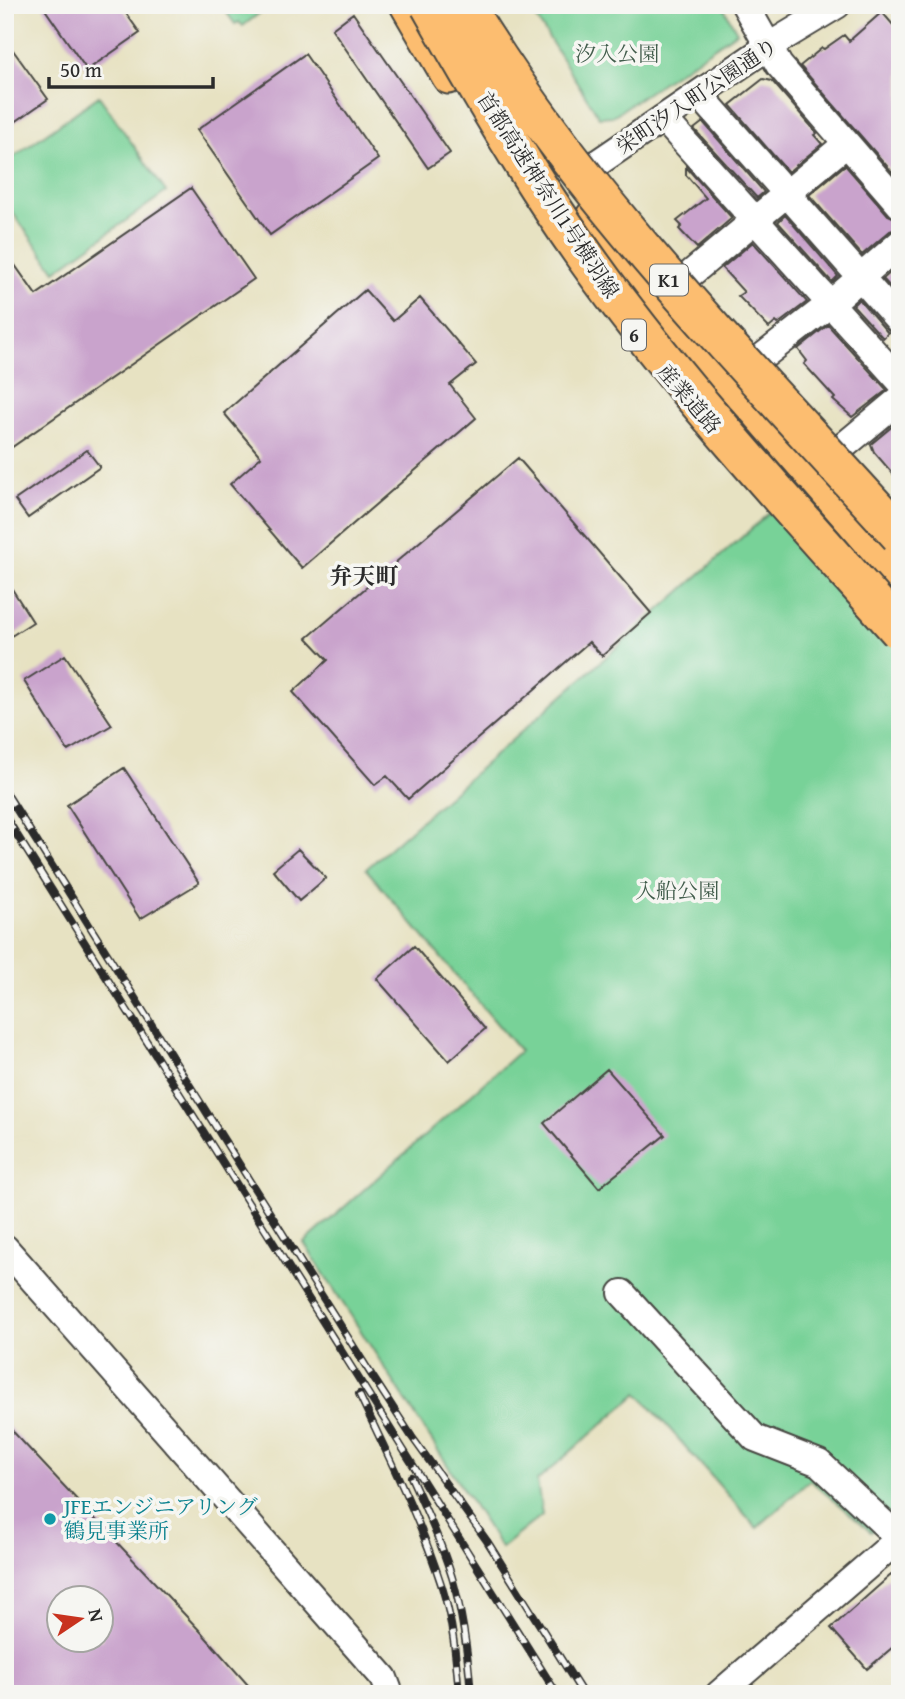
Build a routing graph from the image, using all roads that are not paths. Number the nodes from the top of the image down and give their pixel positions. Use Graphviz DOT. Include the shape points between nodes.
graph roads {
  1 [pos="407,5"];
  2 [pos="430,5"];
  3 [pos="464,5"];
  4 [pos="482,5"];
  5 [pos="745,5"];
  6 [pos="836,5"];
  7 [pos="501,40"];
  8 [pos="769,46"];
  9 [pos="699,94"];
  10 [pos="663,118"];
  11 [pos="846,144"];
  12 [pos="593,166"];
  13 [pos="787,194"];
  14 [pos="900,205"];
  15 [pos="755,221"];
  16 [pos="900,243"];
  17 [pos="688,276"];
  18 [pos="860,277"];
  19 [pos="830,304"];
  20 [pos="900,322"];
  21 [pos="762,358"];
  22 [pos="662,368"];
  23 [pos="900,382"];
  24 [pos="900,399"];
  25 [pos="841,449"];
  26 [pos="900,514"];
  27 [pos="900,535"];
  28 [pos="900,572"];
  29 [pos="900,598"];
  30 [pos="900,634"];
  31 [pos="5,1248"];
  32 [pos="622,1293"];
  33 [pos="899,1538"];
  34 [pos="390,1694"];
  35 [pos="719,1694"];
  1 -- 22 [label="main road, 産業道路 / 6" via="526,201"];
  2 -- 30 [label="highway, 首都高速神奈川1号横羽線 / K1, bridge" via="527,170 626,312"];
  3 -- 27 [label="highway, 首都高速神奈川1号横羽線 / K1, bridge" via="513,82 610,212"];
  4 -- 7 [label="main road"];
  5 -- 8 [label="street"];
  6 -- 8 [label="street, 栄町汐入町公園通り"];
  7 -- 12 [label="main road"];
  7 -- 28 [label="highway" via="554,154 608,236"];
  8 -- 9 [label="street, 栄町汐入町公園通り"];
  8 -- 11 [label="street" via="779,65"];
  9 -- 10 [label="street, 栄町汐入町公園通り"];
  9 -- 13 [label="street"];
  10 -- 12 [label="street, 栄町汐入町公園通り"];
  10 -- 15 [label="street"];
  11 -- 13 [label="street"];
  11 -- 14 [label="street"];
  12 -- 17 [label="main road"];
  13 -- 15 [label="street"];
  13 -- 18 [label="street"];
  15 -- 17 [label="street"];
  15 -- 19 [label="street"];
  16 -- 18 [label="street"];
  17 -- 21 [label="main road"];
  18 -- 19 [label="street"];
  18 -- 20 [label="street"];
  19 -- 21 [label="street"];
  19 -- 23 [label="street"];
  21 -- 25 [label="main road"];
  22 -- 29 [label="highway" via="762,444"];
  22 -- 30 [label="main road, 産業道路 / 6"];
  24 -- 25 [label="street"];
  25 -- 26 [label="main road"];
  31 -- 34 [label="street" via="384,1678"];
  32 -- 33 [label="street" via="755,1438 819,1464"];
  33 -- 35 [label="street"];
}
